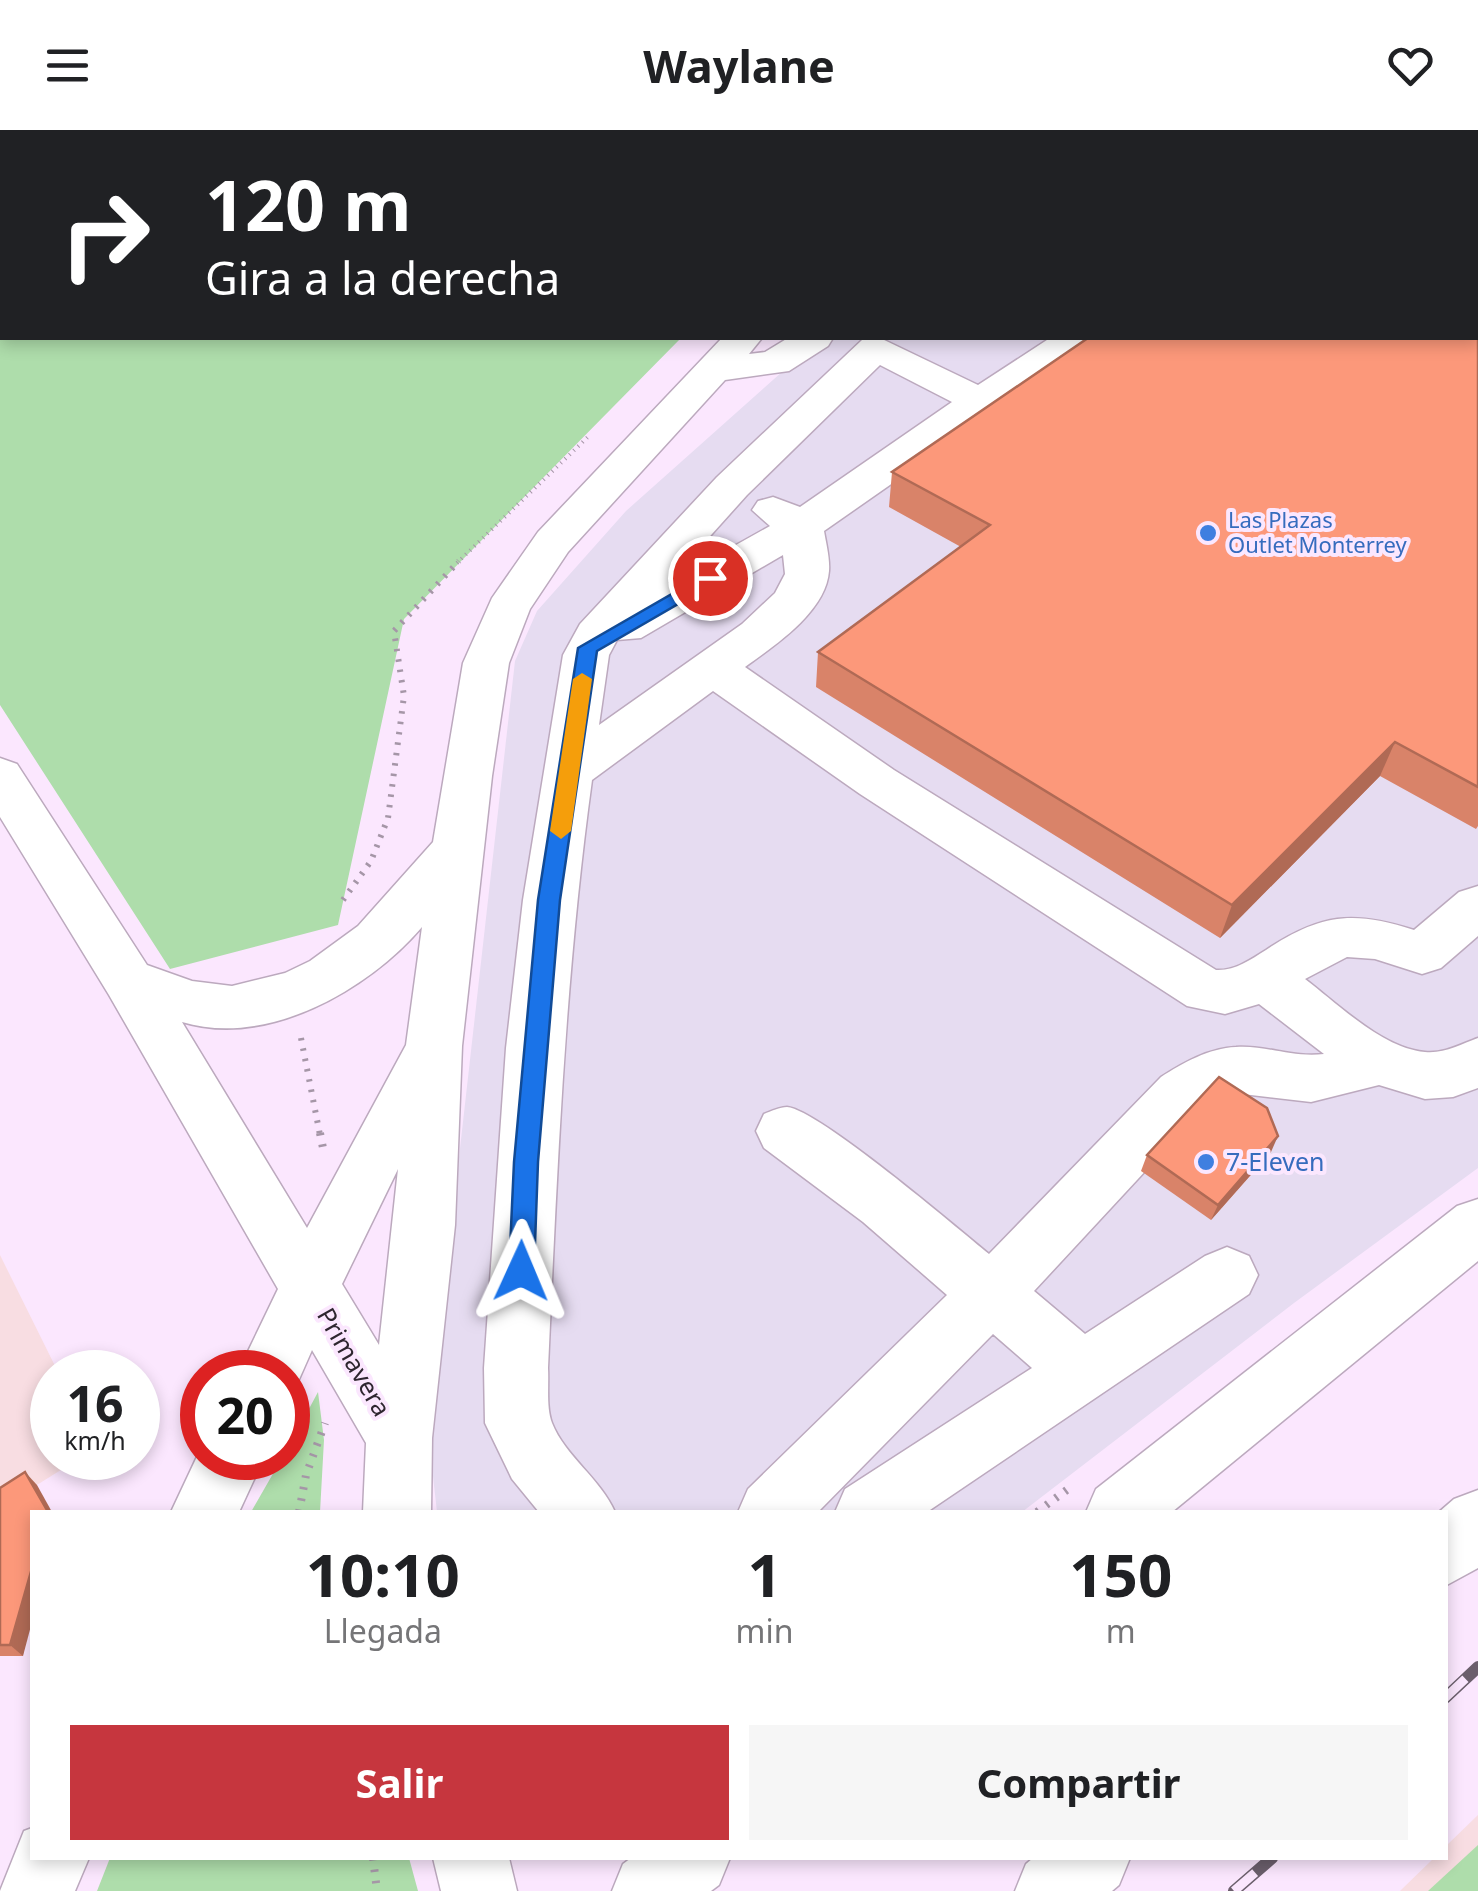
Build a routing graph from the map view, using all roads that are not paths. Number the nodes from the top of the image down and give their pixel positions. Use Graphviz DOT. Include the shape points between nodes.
graph roads {
  1 [pos="811,340"];
  2 [pos="1073,340"];
  3 [pos="880,343"];
  4 [pos="728,354"];
  5 [pos="980,401"];
  6 [pos="732,486"];
  7 [pos="802,526"];
  8 [pos="588,648"];
  9 [pos="712,669"];
  10 [pos="571,770"];
  11 [pos="0,776"];
  12 [pos="458,848"];
  13 [pos="1478,906"];
  14 [pos="1263,977"];
  15 [pos="128,980"];
  16 [pos="434,1046"];
  17 [pos="1478,1061"];
  18 [pos="1381,1062"];
  19 [pos="785,1131"];
  20 [pos="1478,1225"];
  21 [pos="1227,1276"];
  22 [pos="310,1287"];
  23 [pos="992,1293"];
  24 [pos="280,1350"];
  25 [pos="1081,1370"];
  26 [pos="398,1438"];
  27 [pos="221,1480"];
  28 [pos="207,1510"];
  29 [pos="397,1510"];
  30 [pos="579,1510"];
  31 [pos="774,1510"];
  32 [pos="871,1510"];
  33 [pos="1122,1510"];
  34 [pos="1478,1524"];
  35 [pos="1448,1549"];
  36 [pos="50,1860"];
  37 [pos="471,1860"];
  38 [pos="689,1860"];
  39 [pos="1090,1860"];
  40 [pos="37,1891"];
  41 [pos="479,1891"];
  42 [pos="650,1891"];
  43 [pos="1053,1891"];
  1 -- 4 [label="street" via="775,362"];
  2 -- 5 [label="street"];
  3 -- 5 [label="street"];
  3 -- 6 [label="street"];
  4 -- 12 [label="street" via="553,542 508,608 480,687"];
  5 -- 7 [label="street"];
  6 -- 7 [label="street"];
  6 -- 8 [label="street"];
  7 -- 8 [label="street"];
  7 -- 9 [label="street" via="807,574 794,600"];
  8 -- 10 [label="street"];
  9 -- 10 [label="street"];
  9 -- 14 [label="street" via="876,782 1206,991 1234,993"];
  10 -- 30 [label="street" via="534,1048 516,1368 518,1423 535,1457"];
  11 -- 15 [label="street, Primavera"];
  12 -- 15 [label="street" via="378,942 316,985 232,1008 190,1002"];
  12 -- 16 [label="street"];
  13 -- 14 [label="street" via="1422,953 1342,936"];
  14 -- 18 [label="street"];
  15 -- 22 [label="street, Primavera"];
  16 -- 22 [label="street"];
  16 -- 26 [label="street" via="425,1225"];
  17 -- 18 [label="street" via="1446,1078"];
  18 -- 23 [label="street" via="1309,1080 1242,1068 1194,1084"];
  19 -- 23 [label="street"];
  20 -- 33 [label="street"];
  21 -- 25 [label="street"];
  22 -- 24 [label="street"];
  22 -- 26 [label="street, Primavera"];
  23 -- 25 [label="street"];
  23 -- 31 [label="street"];
  25 -- 32 [label="street"];
  26 -- 29 [label="street"];
  27 -- 28 [label="street"];
  34 -- 35 [label="street"];
  36 -- 40 [label="street"];
  37 -- 41 [label="street"];
  38 -- 42 [label="street"];
  39 -- 43 [label="street"];
}
